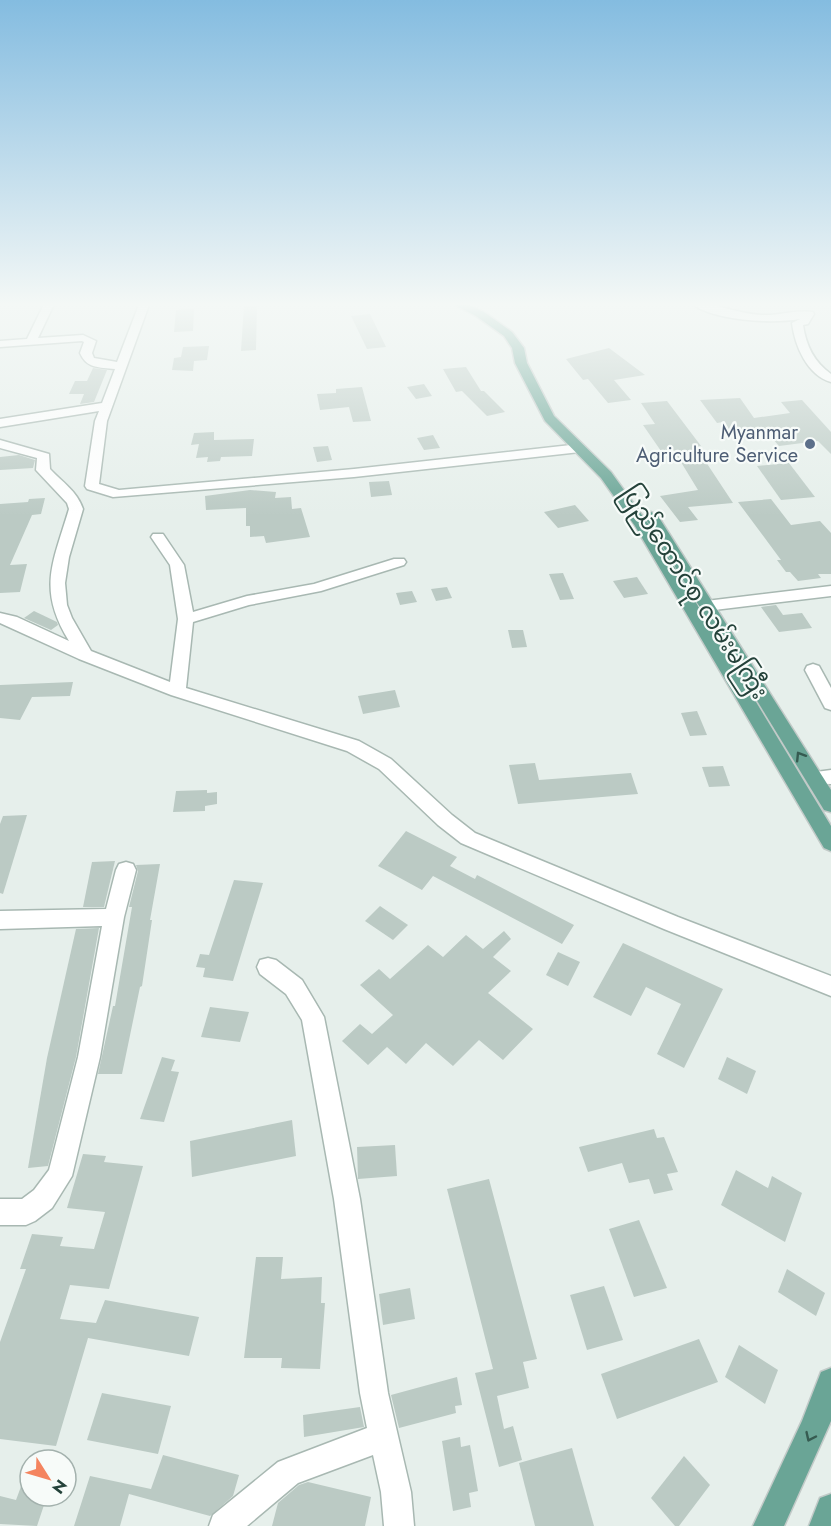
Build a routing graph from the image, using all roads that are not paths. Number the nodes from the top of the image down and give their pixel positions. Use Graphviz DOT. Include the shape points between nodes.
graph roads {
  1 [pos="120,373"];
  2 [pos="526,373"];
  3 [pos="528,373"];
  4 [pos="107,406"];
  5 [pos="0,423"];
  6 [pos="0,444"];
  7 [pos="579,448"];
  8 [pos="159,537"];
  9 [pos="399,562"];
  10 [pos="831,591"];
  11 [pos="706,606"];
  12 [pos="0,618"];
  13 [pos="186,619"];
  14 [pos="85,655"];
  15 [pos="813,670"];
  16 [pos="177,691"];
  17 [pos="831,704"];
  18 [pos="823,777"];
  19 [pos="831,805"];
  20 [pos="831,843"];
  21 [pos="126,870"];
  22 [pos="114,917"];
  23 [pos="0,920"];
  24 [pos="268,966"];
  25 [pos="831,986"];
  26 [pos="0,1212"];
  27 [pos="831,1382"];
  28 [pos="384,1436"];
  29 [pos="831,1509"];
  30 [pos="225,1526"];
  31 [pos="399,1526"];
  32 [pos="768,1526"];
  33 [pos="824,1526"];
  1 -- 4 [label="street"];
  2 -- 7 [label="main road" via="549,418"];
  3 -- 11 [label="main road, ပြည်ထောင်စု လမ်းမကြီး" via="559,415 636,494"];
  4 -- 5 [label="street"];
  4 -- 7 [label="street" via="101,421 92,486 118,494"];
  6 -- 14 [label="street" via="44,457 43,470 75,502 58,576 58,604"];
  7 -- 20 [label="main road" via="606,475 642,525"];
  8 -- 13 [label="street" via="177,565"];
  9 -- 13 [label="street" via="316,588 246,601"];
  10 -- 11 [label="street"];
  18 -- 11 [label="main road, ပြည်ထောင်စု လမ်းမကြီး, one-way"];
  12 -- 14 [label="street"];
  13 -- 16 [label="street"];
  14 -- 16 [label="street"];
  15 -- 17 [label="street"];
  16 -- 25 [label="street" via="353,746 385,764 468,838"];
  18 -- 19 [label="main road, ပြည်ထောင်စု လမ်းမကြီး"];
  21 -- 22 [label="street"];
  22 -- 23 [label="street"];
  22 -- 26 [label="street" via="89,1057 60,1176 43,1199 26,1212"];
  24 -- 28 [label="street" via="294,987 313,1017 347,1199 374,1393"];
  27 -- 32 [label="main road, one-way"];
  28 -- 30 [label="street" via="278,1477"];
  28 -- 31 [label="street"];
  29 -- 33 [label="main road"];
}
